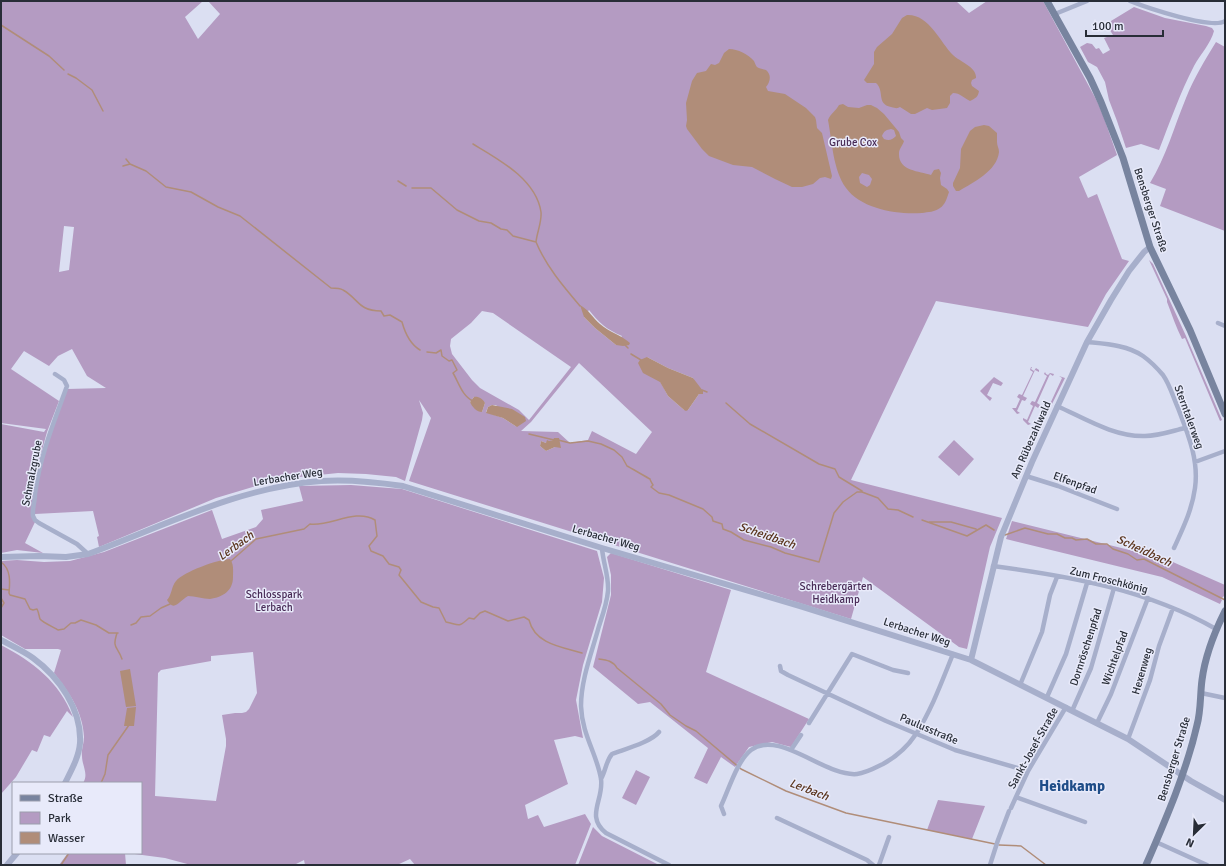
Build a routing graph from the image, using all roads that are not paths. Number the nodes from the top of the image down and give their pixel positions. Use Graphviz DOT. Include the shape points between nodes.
graph roads {
  1 [pos="1047,1"];
  2 [pos="1087,1"];
  3 [pos="1130,1"];
  4 [pos="1055,14"];
  5 [pos="1224,22"];
  6 [pos="1150,247"];
  7 [pos="1218,323"];
  8 [pos="1225,326"];
  9 [pos="1087,342"];
  10 [pos="55,374"];
  11 [pos="1057,406"];
  12 [pos="1225,414"];
  13 [pos="1185,428"];
  14 [pos="1225,451"];
  15 [pos="1195,462"];
  16 [pos="1026,476"];
  17 [pos="1117,509"];
  18 [pos="602,548"];
  19 [pos="1174,548"];
  20 [pos="88,554"];
  21 [pos="1,557"];
  22 [pos="995,566"];
  23 [pos="1057,577"];
  24 [pos="1087,583"];
  25 [pos="1114,588"];
  26 [pos="1148,598"];
  27 [pos="1173,608"];
  28 [pos="1225,611"];
  29 [pos="1216,629"];
  30 [pos="1,640"];
  31 [pos="953,654"];
  32 [pos="971,660"];
  33 [pos="780,666"];
  34 [pos="908,673"];
  35 [pos="1020,685"];
  36 [pos="826,693"];
  37 [pos="1201,693"];
  38 [pos="1047,697"];
  39 [pos="1225,698"];
  40 [pos="1066,707"];
  41 [pos="1072,710"];
  42 [pos="809,723"];
  43 [pos="1097,723"];
  44 [pos="659,732"];
  45 [pos="916,734"];
  46 [pos="801,735"];
  47 [pos="1128,739"];
  48 [pos="791,750"];
  49 [pos="1028,771"];
  50 [pos="1182,775"];
  51 [pos="601,779"];
  52 [pos="66,782"];
  53 [pos="1016,798"];
  54 [pos="1225,800"];
  55 [pos="724,814"];
  56 [pos="777,818"];
  57 [pos="1085,822"];
  58 [pos="889,837"];
  59 [pos="1156,842"];
  60 [pos="16,854"];
  61 [pos="7,865"];
  62 [pos="669,865"];
  63 [pos="872,865"];
  64 [pos="879,865"];
  65 [pos="990,865"];
  66 [pos="1146,865"];
  67 [pos="1207,865"];
  1 -- 4 [label="main road, Bensberger Straße"];
  2 -- 4 [label="street"];
  3 -- 5 [label="street" via="1165,14 1213,24"];
  4 -- 6 [label="main road, Bensberger Straße" via="1092,83 1116,137"];
  6 -- 9 [label="street, Am Rübezahlwald" via="1129,271"];
  6 -- 12 [label="main road, Bensberger Straße" via="1190,330"];
  7 -- 8 [label="street"];
  9 -- 11 [label="street, Am Rübezahlwald"];
  9 -- 13 [label="street, Sterntalerweg" via="1125,348 1142,355 1153,364 1169,386"];
  10 -- 20 [label="street, Schmalzgrube" via="64,380 67,386 40,462 33,516 35,520 77,544"];
  11 -- 13 [label="street" via="1124,434 1150,436"];
  11 -- 16 [label="street, Am Rübezahlwald"];
  13 -- 15 [label="street, Sterntalerweg"];
  14 -- 15 [label="street"];
  15 -- 19 [label="street, Sterntalerweg" via="1193,501"];
  16 -- 17 [label="street, Elfenpfad"];
  16 -- 22 [label="street, Am Rübezahlwald" via="1005,525"];
  18 -- 20 [label="street, Lerbacher Weg" via="403,486 322,480 269,488 233,499"];
  18 -- 31 [label="street, Lerbacher Weg"];
  18 -- 51 [label="street" via="608,590 584,679 581,707 586,736"];
  20 -- 21 [label="street, Lerbacher Weg" via="66,557"];
  22 -- 23 [label="street, Zum Froschkönig"];
  22 -- 32 [label="street, Am Rübezahlwald"];
  23 -- 24 [label="street, Zum Froschkönig"];
  23 -- 35 [label="street" via="1042,632"];
  24 -- 25 [label="street, Zum Froschkönig"];
  24 -- 38 [label="street" via="1066,654"];
  25 -- 26 [label="street, Zum Froschkönig"];
  25 -- 41 [label="street, Dornröschenpfad" via="1091,668"];
  26 -- 27 [label="street, Zum Froschkönig"];
  26 -- 43 [label="street, Wichtelpfad" via="1111,694"];
  27 -- 29 [label="street, Zum Froschkönig"];
  27 -- 47 [label="street, Hexenweg"];
  28 -- 29 [label="main road, Bensberger Straße"];
  29 -- 37 [label="main road, Bensberger Straße" via="1207,656"];
  30 -- 52 [label="street" via="44,667 73,706 80,728 80,745 76,761"];
  31 -- 32 [label="street, Lerbacher Weg"];
  31 -- 45 [label="street" via="934,702"];
  32 -- 35 [label="street, Lerbacher Weg"];
  33 -- 36 [label="street, Paulusstraße" via="781,671"];
  34 -- 36 [label="street" via="852,654"];
  35 -- 38 [label="street, Lerbacher Weg"];
  36 -- 42 [label="street"];
  36 -- 45 [label="street, Paulusstraße"];
  37 -- 39 [label="street"];
  37 -- 50 [label="main road, Bensberger Straße" via="1198,725"];
  38 -- 40 [label="street, Lerbacher Weg"];
  40 -- 41 [label="street, Lerbacher Weg"];
  40 -- 49 [label="street, Sankt-Josef-Straße"];
  41 -- 43 [label="street, Lerbacher Weg"];
  43 -- 47 [label="street, Lerbacher Weg"];
  44 -- 51 [label="street" via="650,741 612,754"];
  45 -- 48 [label="street" via="891,759 858,774 834,770"];
  45 -- 49 [label="street, Paulusstraße" via="955,750"];
  46 -- 48 [label="street"];
  47 -- 50 [label="street, Lerbacher Weg"];
  48 -- 55 [label="street" via="778,745 766,745 752,750 741,762 721,806"];
  49 -- 53 [label="street, Sankt-Josef-Straße"];
  50 -- 54 [label="street, Lerbacher Weg"];
  50 -- 59 [label="main road, Bensberger Straße"];
  51 -- 62 [label="street" via="596,819 602,830"];
  53 -- 57 [label="street, Sankt-Josef-Straße"];
  53 -- 65 [label="street, Sankt-Josef-Straße"];
  56 -- 63 [label="street" via="867,860"];
  58 -- 64 [label="street"];
  59 -- 66 [label="main road, Bensberger Straße"];
  59 -- 67 [label="street"];
  60 -- 61 [label="street"];
}
